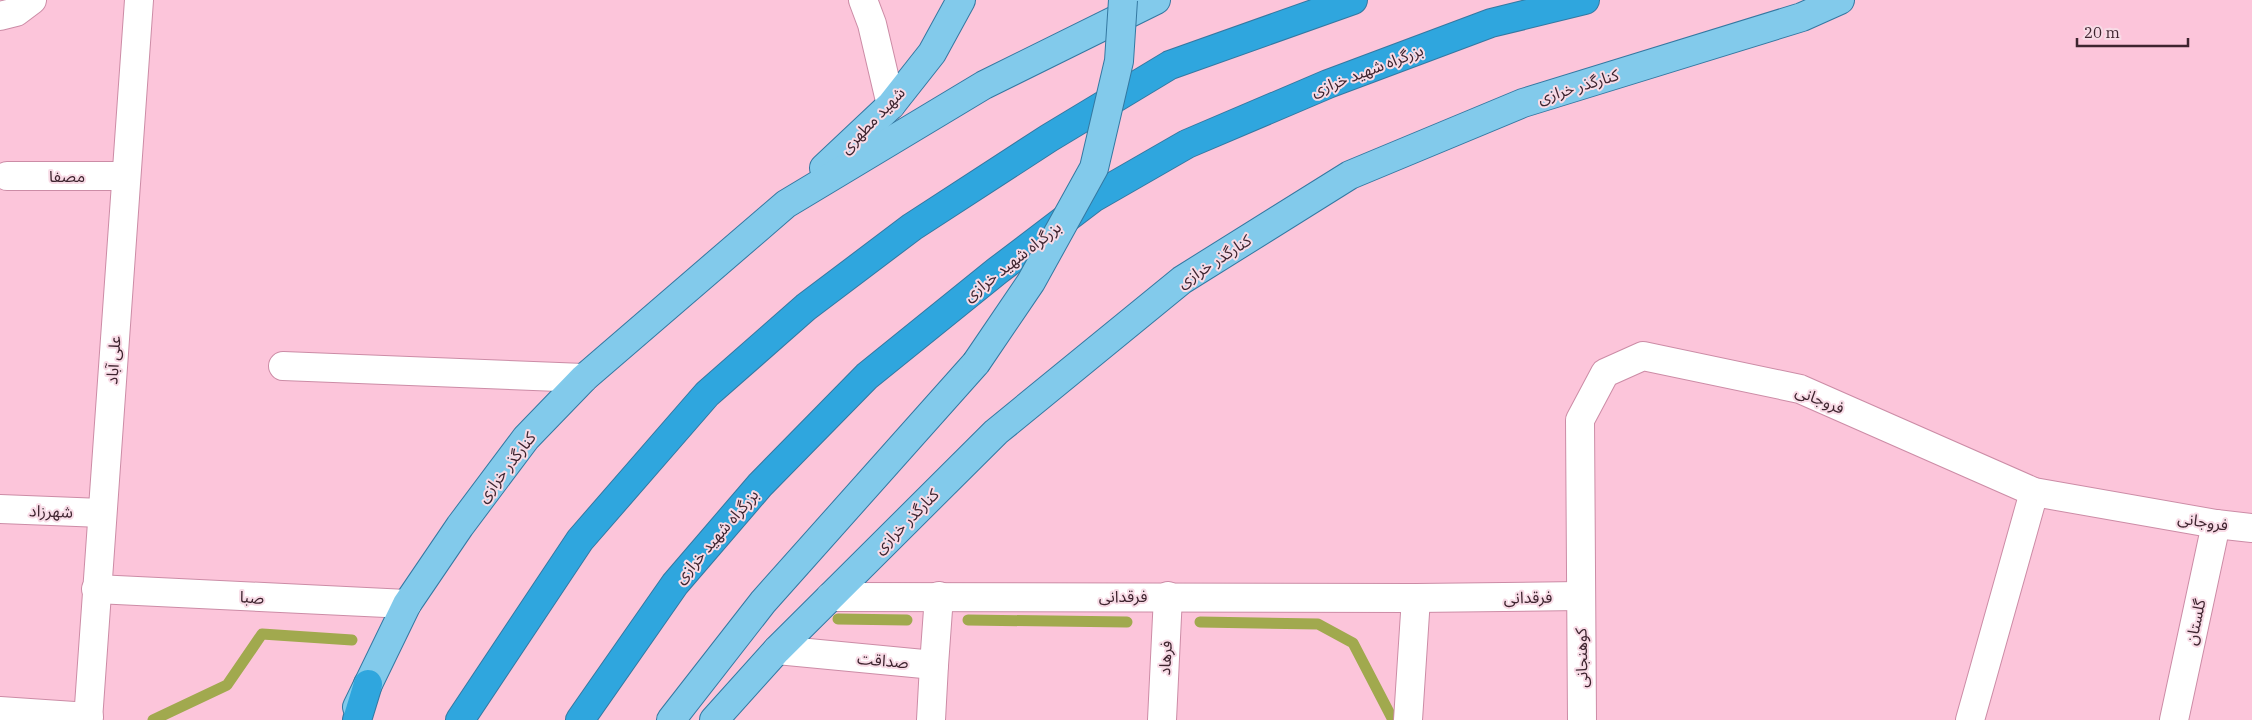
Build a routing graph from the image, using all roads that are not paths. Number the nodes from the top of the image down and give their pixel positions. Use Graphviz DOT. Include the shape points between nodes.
graph roads {
  1 [pos="32,0"];
  2 [pos="139,0"];
  3 [pos="863,0"];
  4 [pos="961,0"];
  5 [pos="1123,0"];
  6 [pos="1156,0"];
  7 [pos="1353,0"];
  8 [pos="1585,0"];
  9 [pos="1840,0"];
  10 [pos="0,16"];
  11 [pos="891,105"];
  12 [pos="7,176"];
  13 [pos="126,176"];
  14 [pos="786,204"];
  15 [pos="283,366"];
  16 [pos="584,378"];
  17 [pos="2034,492"];
  18 [pos="0,509"];
  19 [pos="102,513"];
  20 [pos="2216,524"];
  21 [pos="2252,528"];
  22 [pos="96,589"];
  23 [pos="830,596"];
  24 [pos="939,596"];
  25 [pos="1168,596"];
  26 [pos="1580,596"];
  27 [pos="1416,598"];
  28 [pos="407,604"];
  29 [pos="777,650"];
  30 [pos="934,664"];
  31 [pos="368,684"];
  32 [pos="0,711"];
  33 [pos="88,719"];
  34 [pos="351,720"];
  35 [pos="357,720"];
  36 [pos="460,720"];
  37 [pos="580,720"];
  38 [pos="671,720"];
  39 [pos="714,720"];
  40 [pos="931,720"];
  41 [pos="1162,720"];
  42 [pos="1408,720"];
  43 [pos="1582,720"];
  44 [pos="1970,720"];
  45 [pos="2174,720"];
  1 -- 10 [label="street" via="16,12"];
  2 -- 13 [label="street, علی آباد"];
  3 -- 11 [label="street" via="872,24"];
  4 -- 11 [label="main road, شهید مطهری" via="932,52"];
  5 -- 38 [label="main road, bridge" via="1119,61 1094,168 1031,282 976,363 763,602"];
  6 -- 14 [label="main road, کنارگذر خرازی" via="984,85"];
  7 -- 36 [label="highway" via="1170,65 1049,138 912,227 806,307 707,394 580,540"];
  8 -- 37 [label="highway, بزرگراه شهید خرازی" via="1491,24 1328,84 1187,144 1093,198 867,376 760,485 675,584"];
  9 -- 23 [label="main road, کنارگذر خرازی" via="1802,17 1523,103 1350,175 1182,280 996,432"];
  11 -- 14 [label="main road, شهید مطهری"];
  12 -- 13 [label="street, مصفا"];
  13 -- 19 [label="street, علی آباد"];
  14 -- 16 [label="main road, کنارگذر خرازی"];
  15 -- 16 [label="street"];
  16 -- 28 [label="main road, کنارگذر خرازی" via="526,438"];
  17 -- 20 [label="street, فروجانی"];
  17 -- 26 [label="street, فروجانی" via="1800,389 1643,356 1604,373 1580,420"];
  17 -- 44 [label="street"];
  18 -- 19 [label="street, شهرزاد"];
  19 -- 22 [label="street, علی آباد"];
  20 -- 21 [label="street, فروجانی"];
  20 -- 45 [label="street, گلستان"];
  22 -- 28 [label="street, صبا"];
  22 -- 33 [label="street, علی آباد"];
  23 -- 24 [label="street, فرقدانی"];
  23 -- 29 [label="main road, کنارگذر خرازی"];
  24 -- 25 [label="street, فرقدانی"];
  24 -- 30 [label="street"];
  25 -- 27 [label="street, فرقدانی"];
  25 -- 41 [label="street, فرهاد"];
  26 -- 27 [label="street, فرقدانی"];
  26 -- 43 [label="street, کوهنجانی"];
  27 -- 42 [label="street"];
  28 -- 31 [label="main road, کنارگذر خرازی"];
  29 -- 30 [label="street, صداقت"];
  29 -- 39 [label="main road, کنارگذر خرازی"];
  30 -- 40 [label="street"];
  31 -- 34 [label="main road, کنارگذر خرازی"];
  31 -- 35 [label="highway"];
  32 -- 33 [label="street"];
}
